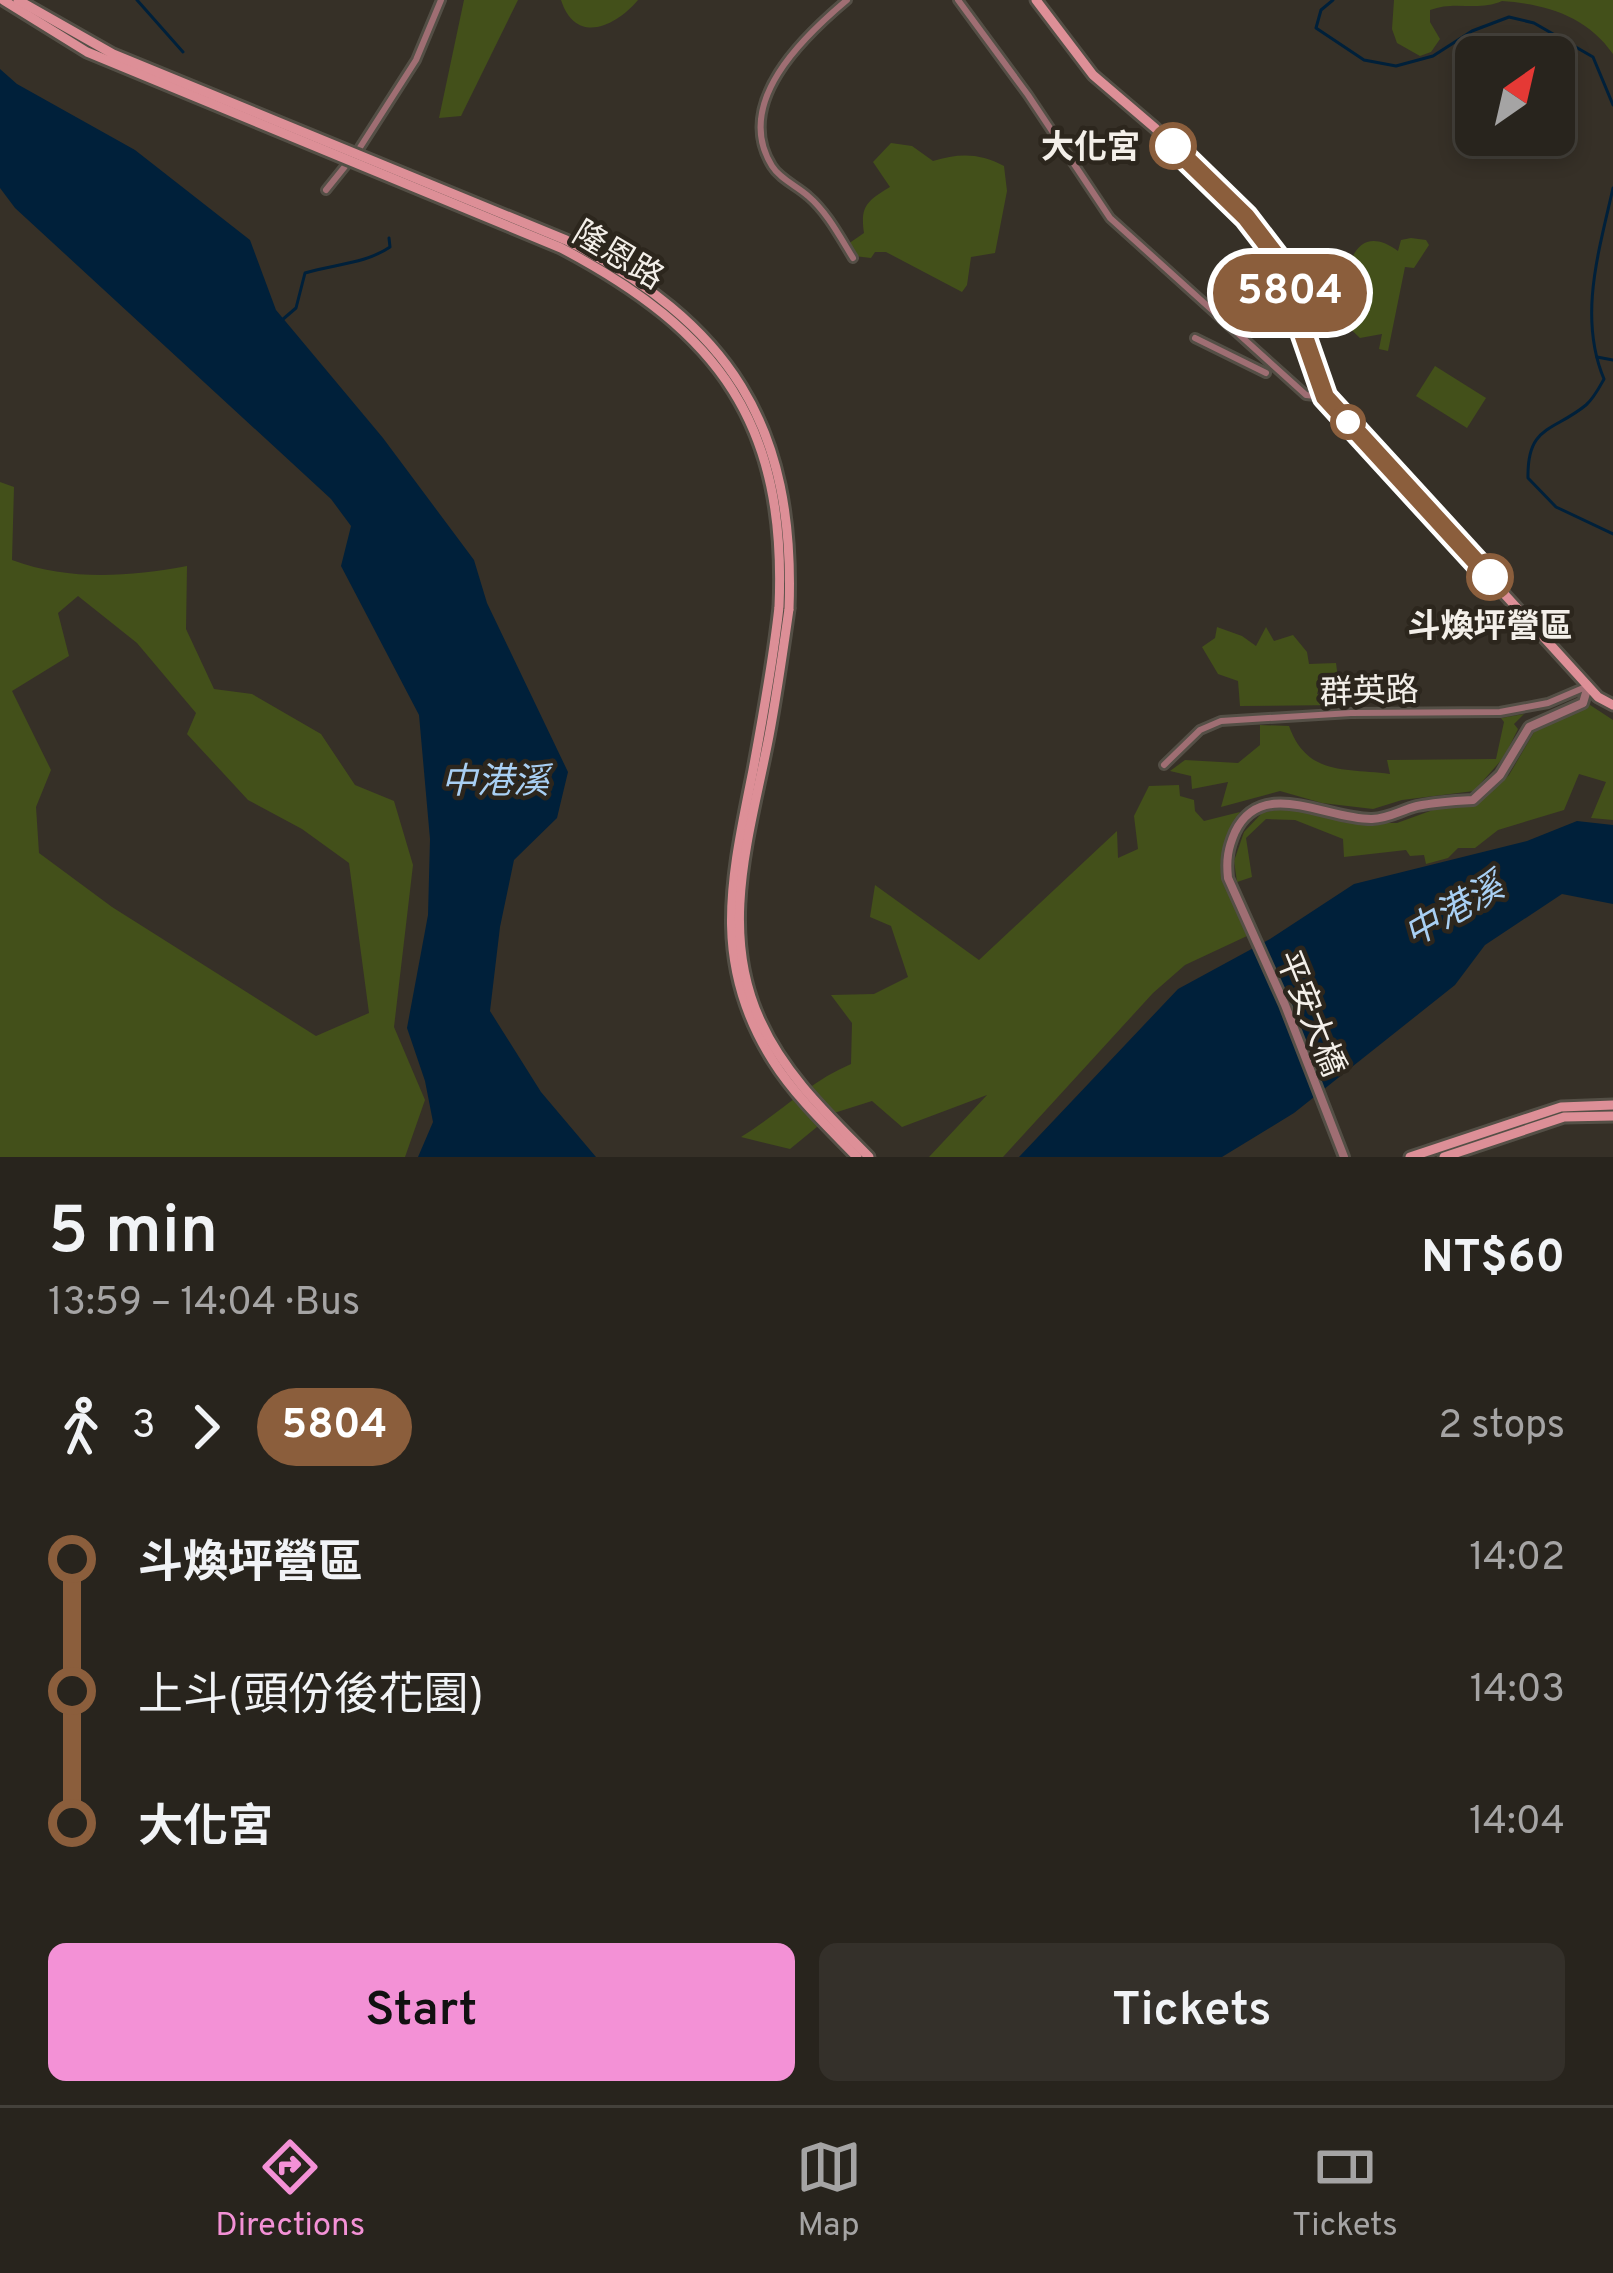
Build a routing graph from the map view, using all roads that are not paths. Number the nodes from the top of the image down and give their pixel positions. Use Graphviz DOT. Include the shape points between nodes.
graph roads {
  1 [pos="3,0"];
  2 [pos="18,0"];
  3 [pos="441,0"];
  4 [pos="847,0"];
  5 [pos="958,0"];
  6 [pos="1036,0"];
  7 [pos="326,190"];
  8 [pos="853,257"];
  9 [pos="1196,338"];
  10 [pos="1266,373"];
  11 [pos="1325,397"];
  12 [pos="784,608"];
  13 [pos="1588,686"];
  14 [pos="1613,706"];
  15 [pos="1164,765"];
  16 [pos="737,869"];
  17 [pos="1613,1105"];
  18 [pos="1613,1116"];
  19 [pos="857,1157"];
  20 [pos="869,1157"];
  21 [pos="1344,1157"];
  22 [pos="1410,1157"];
  23 [pos="1444,1157"];
  1 -- 12 [label="main road, 隆恩路, bridge" via="87,52 561,248 671,317 722,373 760,442 776,506"];
  2 -- 12 [label="main road, 隆恩路, bridge" via="113,54 566,240 678,310 730,367 768,438 791,555"];
  3 -- 7 [label="street" via="416,60"];
  4 -- 8 [label="street" via="777,75 762,116 774,169 812,199"];
  5 -- 11 [label="street" via="1110,218 1306,395"];
  6 -- 11 [label="main road" via="1093,75 1246,217 1276,256"];
  9 -- 10 [label="street"];
  11 -- 13 [label="main road"];
  12 -- 16 [label="main road, 隆恩路"];
  13 -- 14 [label="main road"];
  13 -- 15 [label="street, 群英路" via="1500,712 1221,721"];
  13 -- 21 [label="street, 平安大橋" via="1583,703 1529,727 1500,775 1473,800 1369,819 1287,802 1258,806 1238,825 1226,860 1233,890"];
  16 -- 19 [label="main road" via="730,940 753,1026 774,1064"];
  16 -- 20 [label="main road" via="739,939 760,1022 798,1081"];
  17 -- 22 [label="main road" via="1562,1106"];
  18 -- 23 [label="main road" via="1564,1117"];
}
